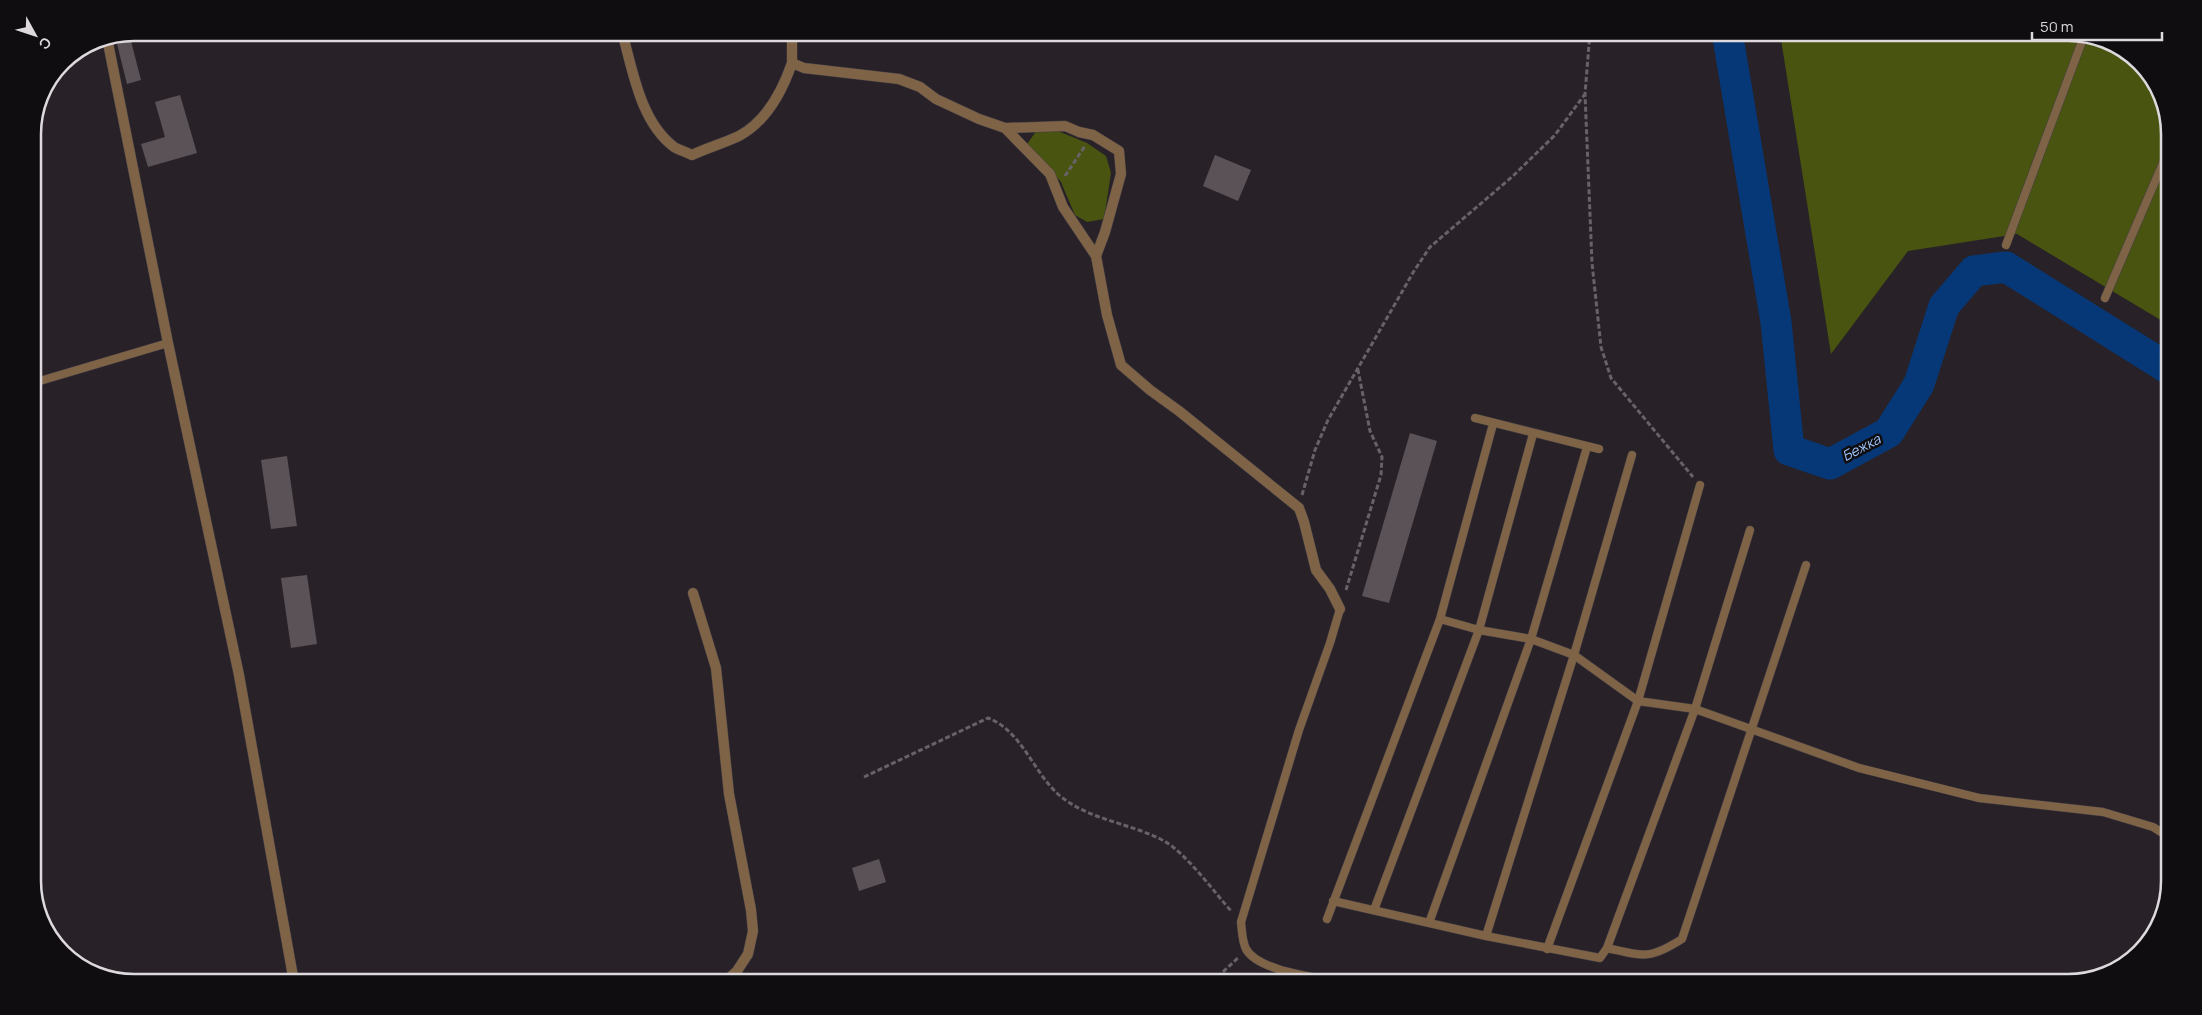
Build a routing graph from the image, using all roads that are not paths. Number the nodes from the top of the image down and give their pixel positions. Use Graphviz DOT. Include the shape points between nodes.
graph roads {
  1 [pos="625,41"];
  2 [pos="792,41"];
  3 [pos="2082,42"];
  4 [pos="108,45"];
  5 [pos="792,64"];
  6 [pos="1005,128"];
  7 [pos="2161,168"];
  8 [pos="2006,244"];
  9 [pos="1096,256"];
  10 [pos="2105,298"];
  11 [pos="168,343"];
  12 [pos="41,381"];
  13 [pos="1475,418"];
  14 [pos="1493,424"];
  15 [pos="1534,434"];
  16 [pos="1587,447"];
  17 [pos="1599,449"];
  18 [pos="1632,455"];
  19 [pos="1700,485"];
  20 [pos="1750,530"];
  21 [pos="1806,564"];
  22 [pos="693,593"];
  23 [pos="1340,610"];
  24 [pos="1440,618"];
  25 [pos="1479,630"];
  26 [pos="1531,639"];
  27 [pos="1574,655"];
  28 [pos="1638,701"];
  29 [pos="1695,709"];
  30 [pos="1752,728"];
  31 [pos="2161,832"];
  32 [pos="1333,901"];
  33 [pos="1374,910"];
  34 [pos="1327,919"];
  35 [pos="1429,923"];
  36 [pos="1486,936"];
  37 [pos="1607,948"];
  38 [pos="1547,949"];
  39 [pos="293,974"];
  40 [pos="734,974"];
  41 [pos="1302,974"];
  1 -- 5 [label="street" via="644,106 657,130 675,148 692,154 740,136 760,120 782,90"];
  2 -- 5 [label="street"];
  3 -- 8 [label="lane"];
  4 -- 11 [label="street"];
  5 -- 6 [label="street" via="899,78 920,87 936,99"];
  6 -- 9 [label="street" via="1050,174 1063,207"];
  6 -- 9 [label="street" via="1065,126 1093,135 1118,151 1121,174 1106,232"];
  7 -- 10 [label="lane"];
  9 -- 23 [label="street" via="1121,365 1299,508 1316,570"];
  11 -- 12 [label="lane"];
  11 -- 39 [label="street" via="239,675"];
  13 -- 14 [label="lane"];
  14 -- 15 [label="lane"];
  14 -- 24 [label="lane"];
  15 -- 16 [label="lane"];
  15 -- 25 [label="lane"];
  16 -- 17 [label="lane"];
  16 -- 26 [label="lane"];
  18 -- 27 [label="lane"];
  19 -- 28 [label="lane"];
  20 -- 29 [label="lane"];
  21 -- 30 [label="lane"];
  22 -- 40 [label="street" via="716,668 729,794 751,910 753,930 748,954"];
  23 -- 41 [label="lane" via="1298,730 1241,922 1246,949 1259,963"];
  24 -- 25 [label="lane"];
  24 -- 32 [label="lane"];
  25 -- 26 [label="lane"];
  25 -- 33 [label="lane"];
  26 -- 27 [label="lane"];
  26 -- 35 [label="lane"];
  27 -- 28 [label="lane"];
  27 -- 36 [label="lane"];
  28 -- 29 [label="lane"];
  28 -- 38 [label="lane"];
  29 -- 30 [label="lane"];
  29 -- 37 [label="lane"];
  30 -- 31 [label="lane" via="1868,770 1979,798 2103,812"];
  30 -- 37 [label="lane" via="1682,939 1661,952 1642,956"];
  32 -- 33 [label="lane"];
  32 -- 34 [label="lane"];
  33 -- 35 [label="lane"];
  35 -- 36 [label="lane"];
  36 -- 38 [label="lane"];
  37 -- 38 [label="lane" via="1600,958"];
}
